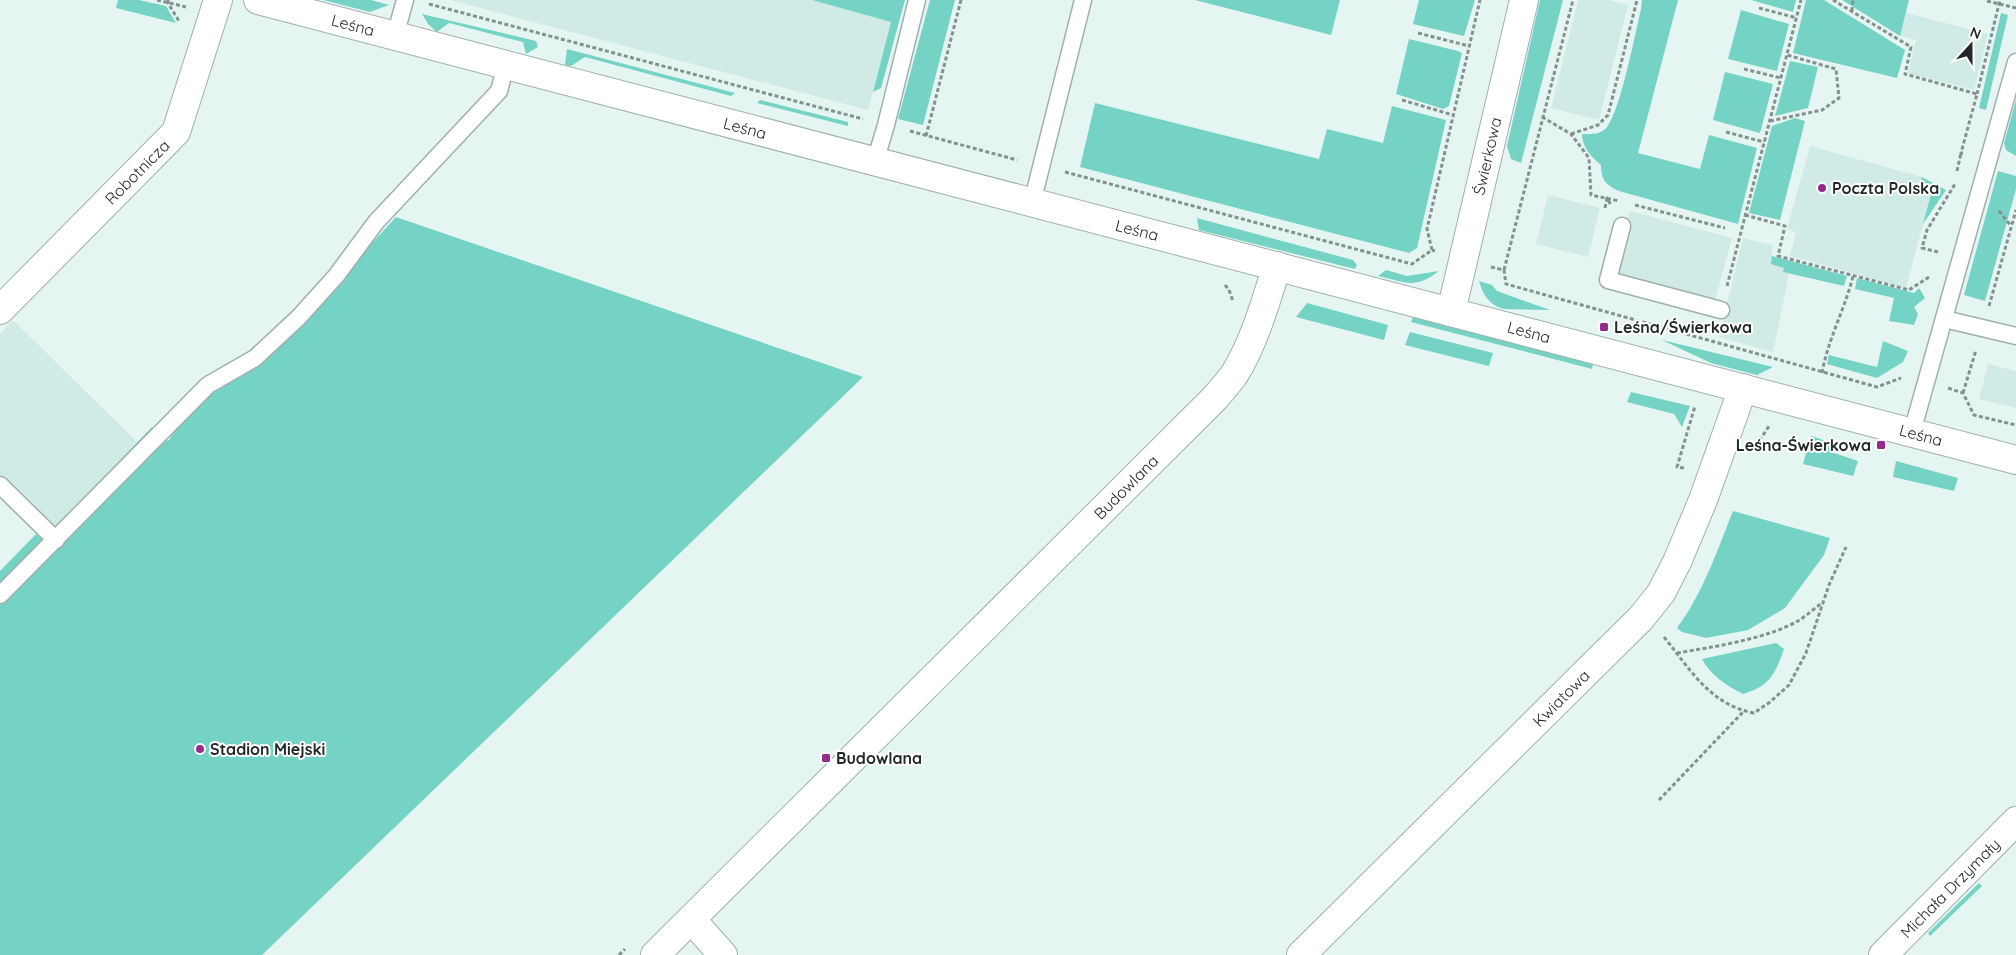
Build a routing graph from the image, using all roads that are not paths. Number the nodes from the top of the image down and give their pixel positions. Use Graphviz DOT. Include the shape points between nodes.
graph roads {
  1 [pos="218,0"];
  2 [pos="258,0"];
  3 [pos="405,0"];
  4 [pos="917,0"];
  5 [pos="1083,0"];
  6 [pos="1524,0"];
  7 [pos="395,36"];
  8 [pos="2016,62"];
  9 [pos="506,65"];
  10 [pos="875,162"];
  11 [pos="1032,203"];
  12 [pos="1622,226"];
  13 [pos="1277,266"];
  14 [pos="0,310"];
  15 [pos="1721,310"];
  16 [pos="1451,312"];
  17 [pos="1944,319"];
  18 [pos="2016,336"];
  19 [pos="1743,388"];
  20 [pos="1912,432"];
  21 [pos="2016,460"];
  22 [pos="0,485"];
  23 [pos="56,540"];
  24 [pos="0,595"];
  25 [pos="2016,821"];
  26 [pos="691,920"];
  27 [pos="643,949"];
  28 [pos="723,955"];
  29 [pos="1301,955"];
  30 [pos="1883,955"];
  1 -- 14 [label="street, Robotnicza" via="176,132"];
  2 -- 7 [label="street, Leśna"];
  3 -- 7 [label="lane"];
  4 -- 10 [label="lane"];
  5 -- 11 [label="lane"];
  6 -- 16 [label="street, Świerkowa"];
  7 -- 9 [label="street, Leśna"];
  8 -- 17 [label="lane"];
  9 -- 10 [label="street, Leśna"];
  9 -- 23 [label="lane" via="499,91 376,222 336,276 298,318 255,358 208,385"];
  10 -- 11 [label="street, Leśna"];
  11 -- 13 [label="street, Leśna"];
  12 -- 15 [label="lane" via="1608,280"];
  13 -- 16 [label="street, Leśna"];
  13 -- 26 [label="street, Budowlana" via="1246,354 1214,399"];
  16 -- 19 [label="street, Leśna"];
  17 -- 18 [label="lane"];
  17 -- 20 [label="lane"];
  19 -- 20 [label="street, Leśna"];
  19 -- 29 [label="street, Kwiatowa" via="1703,500 1661,593 1641,618"];
  20 -- 21 [label="street, Leśna"];
  22 -- 23 [label="lane"];
  23 -- 24 [label="lane"];
  25 -- 30 [label="street, Michała Drzymały"];
  26 -- 27 [label="street, Budowlana"];
  26 -- 28 [label="street"];
}
